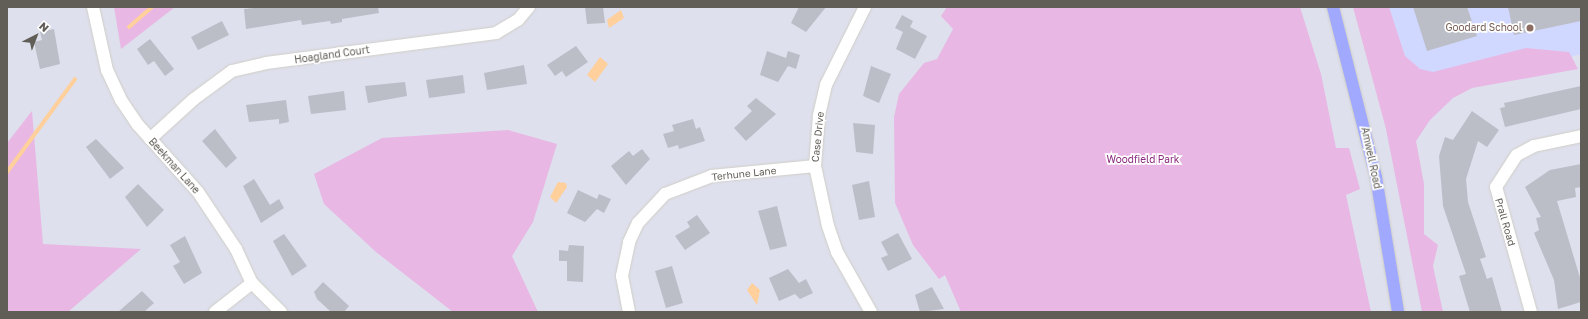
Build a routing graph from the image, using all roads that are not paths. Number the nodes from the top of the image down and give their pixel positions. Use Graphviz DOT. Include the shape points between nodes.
graph roads {
  1 [pos="93,7"];
  2 [pos="529,7"];
  3 [pos="865,7"];
  4 [pos="1333,7"];
  5 [pos="1581,136"];
  6 [pos="150,139"];
  7 [pos="815,166"];
  8 [pos="252,283"];
  9 [pos="215,312"];
  10 [pos="281,312"];
  11 [pos="629,312"];
  12 [pos="871,312"];
  13 [pos="1398,312"];
  14 [pos="1531,312"];
  1 -- 6 [label="street, Beekman Lane" via="107,70 121,100"];
  2 -- 6 [label="street, Hoagland Court" via="518,20 496,33 266,63 232,71 194,99"];
  3 -- 7 [label="street, Case Drive" via="826,85 819,116"];
  4 -- 13 [label="main road, Amwell Road" via="1376,177"];
  5 -- 14 [label="street, Prall Road" via="1534,146 1517,154 1496,187"];
  6 -- 8 [label="street, Beekman Lane" via="217,217"];
  7 -- 11 [label="street, Terhune Lane" via="712,176 666,194 638,223 629,242 622,276"];
  7 -- 12 [label="street, Case Drive" via="828,226 838,252"];
  8 -- 9 [label="street"];
  8 -- 10 [label="street, Beekman Lane"];
}
